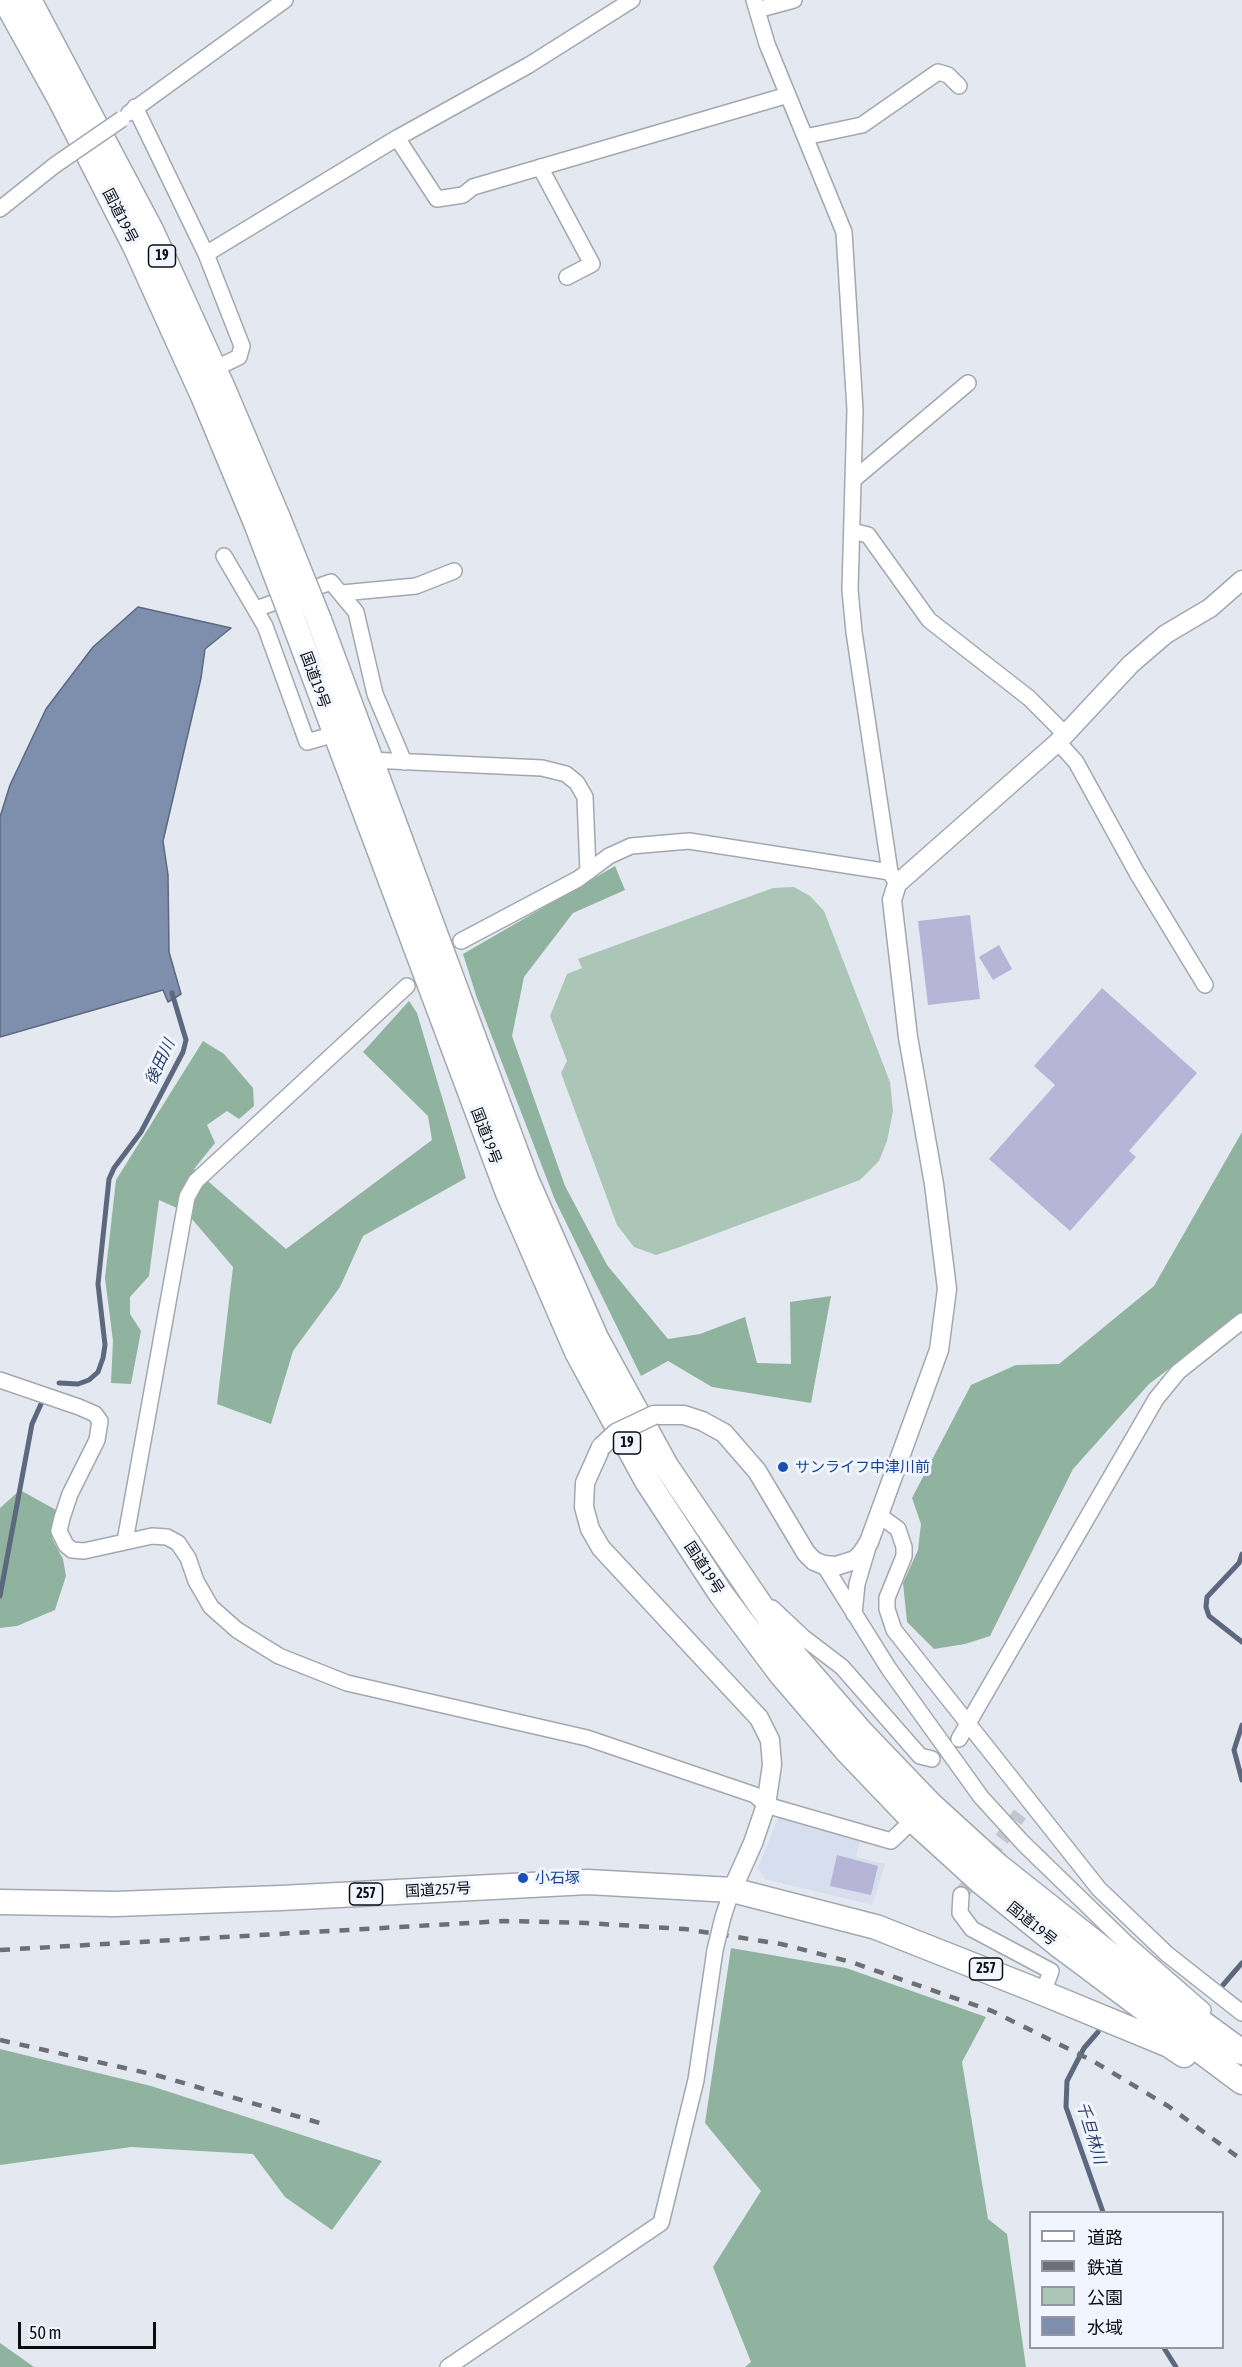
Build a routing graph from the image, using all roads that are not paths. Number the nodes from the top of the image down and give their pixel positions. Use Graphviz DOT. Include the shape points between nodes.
graph roads {
  1 [pos="285,0"];
  2 [pos="632,0"];
  3 [pos="794,0"];
  4 [pos="19,3"];
  5 [pos="756,5"];
  6 [pos="959,86"];
  7 [pos="788,95"];
  8 [pos="135,107"];
  9 [pos="805,137"];
  10 [pos="397,138"];
  11 [pos="540,167"];
  12 [pos="0,209"];
  13 [pos="206,254"];
  14 [pos="567,277"];
  15 [pos="214,369"];
  16 [pos="968,383"];
  17 [pos="853,480"];
  18 [pos="267,521"];
  19 [pos="852,531"];
  20 [pos="224,556"];
  21 [pos="454,571"];
  22 [pos="1242,580"];
  23 [pos="342,593"];
  24 [pos="256,609"];
  25 [pos="335,734"];
  26 [pos="1061,738"];
  27 [pos="370,760"];
  28 [pos="404,762"];
  29 [pos="588,872"];
  30 [pos="894,878"];
  31 [pos="461,941"];
  32 [pos="1205,985"];
  33 [pos="407,986"];
  34 [pos="1242,1321"];
  35 [pos="0,1380"];
  36 [pos="879,1515"];
  37 [pos="125,1541"];
  38 [pos="870,1542"];
  39 [pos="824,1565"];
  40 [pos="740,1577"];
  41 [pos="855,1614"];
  42 [pos="969,1725"];
  43 [pos="959,1739"];
  44 [pos="932,1759"];
  45 [pos="766,1805"];
  46 [pos="913,1820"];
  47 [pos="732,1890"];
  48 [pos="961,1895"];
  49 [pos="0,1902"];
  50 [pos="1060,1946"];
  51 [pos="1047,1982"];
  52 [pos="1242,2013"];
  53 [pos="1222,2037"];
  54 [pos="1242,2052"];
  55 [pos="1236,2078"];
  56 [pos="448,2367"];
  1 -- 8 [label="street"];
  2 -- 10 [label="street" via="529,65"];
  3 -- 5 [label="street"];
  4 -- 15 [label="highway, 国道19号 / 19" via="150,230"];
  4 -- 18 [label="highway, 国道19号 / 19" via="203,396"];
  5 -- 7 [label="street"];
  6 -- 9 [label="street" via="948,75 938,72 862,125"];
  7 -- 9 [label="street"];
  7 -- 11 [label="street"];
  8 -- 12 [label="street, bridge"];
  8 -- 13 [label="street"];
  9 -- 17 [label="street" via="844,232 855,410"];
  10 -- 11 [label="street" via="437,198 463,195 473,187"];
  10 -- 13 [label="street"];
  11 -- 14 [label="street" via="592,264"];
  13 -- 15 [label="street" via="242,346 239,357"];
  15 -- 18 [label="highway, 国道19号 / 19"];
  16 -- 17 [label="street"];
  17 -- 19 [label="street"];
  18 -- 25 [label="highway, 国道19号 / 19, bridge" via="296,628"];
  18 -- 27 [label="highway, 国道19号 / 19, bridge" via="319,620"];
  19 -- 26 [label="street" via="868,535 929,620 1029,698"];
  19 -- 30 [label="street" via="850,590 854,632"];
  20 -- 24 [label="street"];
  21 -- 23 [label="street" via="416,586"];
  22 -- 26 [label="street" via="1210,608 1166,634 1131,664"];
  23 -- 24 [label="street" via="332,582"];
  23 -- 28 [label="street" via="356,612 375,694"];
  24 -- 25 [label="street" via="307,742"];
  25 -- 46 [label="highway, 国道19号 / 19" via="504,1182 577,1352 647,1481 721,1594 781,1674"];
  26 -- 30 [label="street"];
  26 -- 32 [label="street"];
  27 -- 28 [label="street"];
  27 -- 40 [label="highway, 国道19号 / 19" via="526,1179 596,1338 666,1466"];
  28 -- 29 [label="street" via="543,768 566,774 585,797"];
  29 -- 30 [label="street" via="631,846 689,841"];
  29 -- 31 [label="street"];
  30 -- 36 [label="street" via="892,900 908,1037 934,1184 946,1289 939,1350"];
  33 -- 37 [label="street" via="196,1181 187,1197"];
  34 -- 42 [label="street" via="1178,1372 1156,1399"];
  35 -- 37 [label="street" via="94,1414 100,1421 100,1430 62,1518 61,1539 72,1550 84,1551"];
  36 -- 38 [label="street"];
  36 -- 42 [label="street" via="898,1529 904,1547 887,1598 889,1619"];
  37 -- 45 [label="street" via="152,1536 178,1543 211,1607 279,1656 348,1683 587,1738 754,1795"];
  38 -- 39 [label="street" via="855,1560"];
  38 -- 41 [label="street" via="857,1584"];
  39 -- 41 [label="street"];
  39 -- 45 [label="street, bridge" via="806,1553 742,1451 724,1433 702,1420 684,1415 654,1415 616,1433 601,1446 585,1484 584,1508 590,1529 616,1565 759,1718 770,1740 772,1757"];
  40 -- 44 [label="street" via="842,1667 920,1756"];
  40 -- 53 [label="highway, 国道19号 / 19" via="795,1656 930,1804 998,1866"];
  41 -- 53 [label="street" via="939,1742 981,1797 1126,1943 1214,2019"];
  42 -- 43 [label="street"];
  42 -- 52 [label="street" via="1025,1809 1132,1923"];
  45 -- 46 [label="street" via="891,1841"];
  45 -- 47 [label="street"];
  46 -- 50 [label="highway, 国道19号 / 19"];
  47 -- 49 [label="highway, 国道257号 / 257" via="588,1882 281,1899 115,1904"];
  47 -- 51 [label="highway, 257" via="876,1927"];
  47 -- 56 [label="street, bridge" via="715,1950 696,2080 661,2223"];
  48 -- 51 [label="street" via="960,1913 972,1929"];
  50 -- 51 [label="street"];
  50 -- 55 [label="highway, 国道19号 / 19"];
  51 -- 55 [label="highway, 257" via="1207,2068"];
  53 -- 54 [label="highway, 国道19号 / 19"];
}
